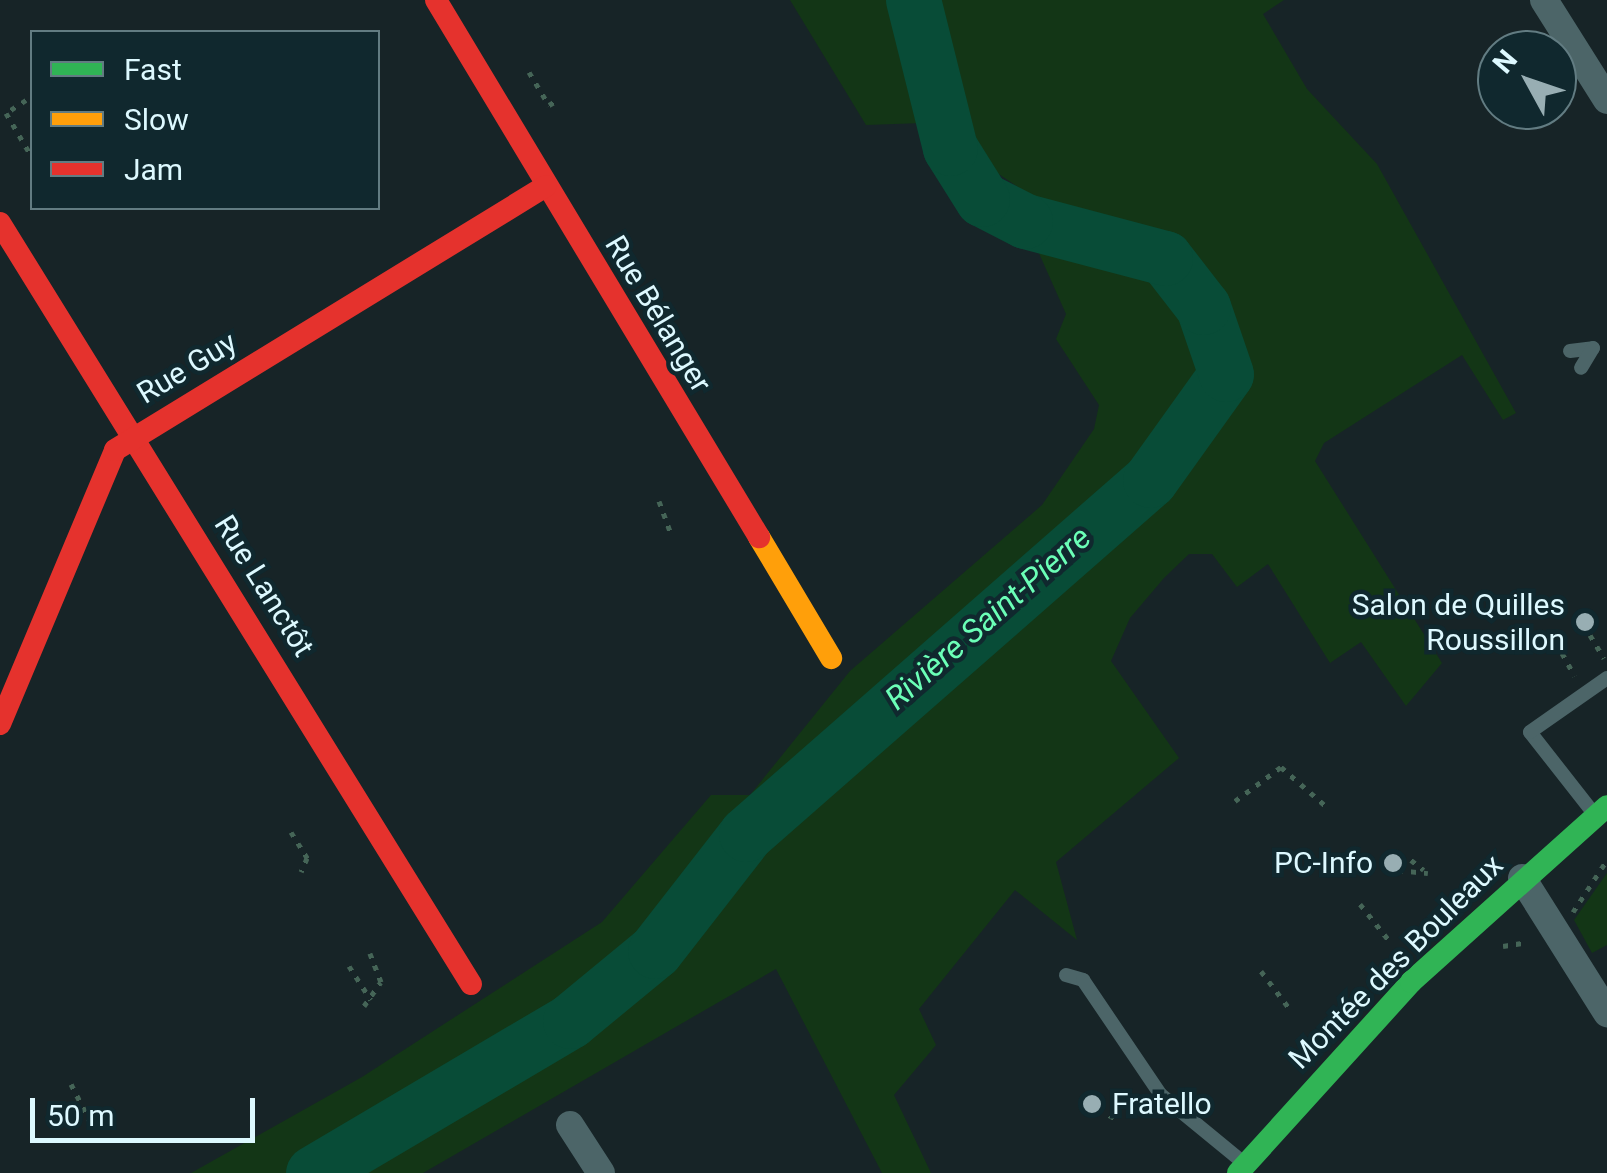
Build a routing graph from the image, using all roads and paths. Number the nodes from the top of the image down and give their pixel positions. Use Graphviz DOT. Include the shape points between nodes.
graph roads {
  1 [pos="436,0"];
  2 [pos="1544,0"];
  3 [pos="529,72"];
  4 [pos="26,100"];
  5 [pos="1607,100"];
  6 [pos="556,101"];
  7 [pos="30,154"];
  8 [pos="546,186"];
  9 [pos="0,223"];
  10 [pos="1570,350"];
  11 [pos="1581,368"];
  12 [pos="131,438"];
  13 [pos="659,501"];
  14 [pos="672,537"];
  15 [pos="1590,635"];
  16 [pos="831,658"];
  17 [pos="1607,664"];
  18 [pos="1607,678"];
  19 [pos="0,724"];
  20 [pos="1235,801"];
  21 [pos="1327,807"];
  22 [pos="1601,811"];
  23 [pos="291,832"];
  24 [pos="1410,860"];
  25 [pos="1607,860"];
  26 [pos="1398,870"];
  27 [pos="302,872"];
  28 [pos="1522,878"];
  29 [pos="1360,904"];
  30 [pos="1569,914"];
  31 [pos="1541,938"];
  32 [pos="1390,943"];
  33 [pos="370,953"];
  34 [pos="1492,953"];
  35 [pos="349,966"];
  36 [pos="1261,971"];
  37 [pos="1066,975"];
  38 [pos="471,984"];
  39 [pos="370,1000"];
  40 [pos="364,1006"];
  41 [pos="1289,1008"];
  42 [pos="1607,1013"];
  43 [pos="71,1084"];
  44 [pos="1098,1109"];
  45 [pos="1118,1120"];
  46 [pos="570,1125"];
  47 [pos="93,1127"];
  48 [pos="1246,1170"];
  49 [pos="601,1173"];
  1 -- 8 [label="street, Rue Bélanger"];
  2 -- 5 [label="street"];
  3 -- 6 [label="path" via="549,105"];
  4 -- 7 [label="path" via="6,112"];
  8 -- 12 [label="street, Rue Guy"];
  8 -- 16 [label="street, Rue Bélanger"];
  9 -- 12 [label="street, Rue Lanctôt"];
  10 -- 11 [label="lane" via="1593,348"];
  12 -- 19 [label="street, Rue Guy" via="90,493"];
  12 -- 38 [label="street, Rue Lanctôt"];
  13 -- 14 [label="path"];
  15 -- 17 [label="path"];
  18 -- 22 [label="lane" via="1530,732"];
  20 -- 21 [label="path" via="1280,767"];
  22 -- 28 [label="street, Montée des Bouleaux"];
  23 -- 27 [label="path" via="306,858"];
  24 -- 26 [label="path" via="1428,873"];
  25 -- 30 [label="path"];
  28 -- 42 [label="street"];
  28 -- 48 [label="street, Montée des Bouleaux" via="1365,1030"];
  29 -- 32 [label="path"];
  31 -- 34 [label="path, Montée des Bouleaux"];
  33 -- 39 [label="path" via="380,982"];
  35 -- 39 [label="path"];
  36 -- 41 [label="path"];
  37 -- 48 [label="lane" via="1083,980 1161,1094"];
  39 -- 40 [label="path"];
  43 -- 47 [label="path"];
  44 -- 45 [label="path"];
  46 -- 49 [label="street"];
}
